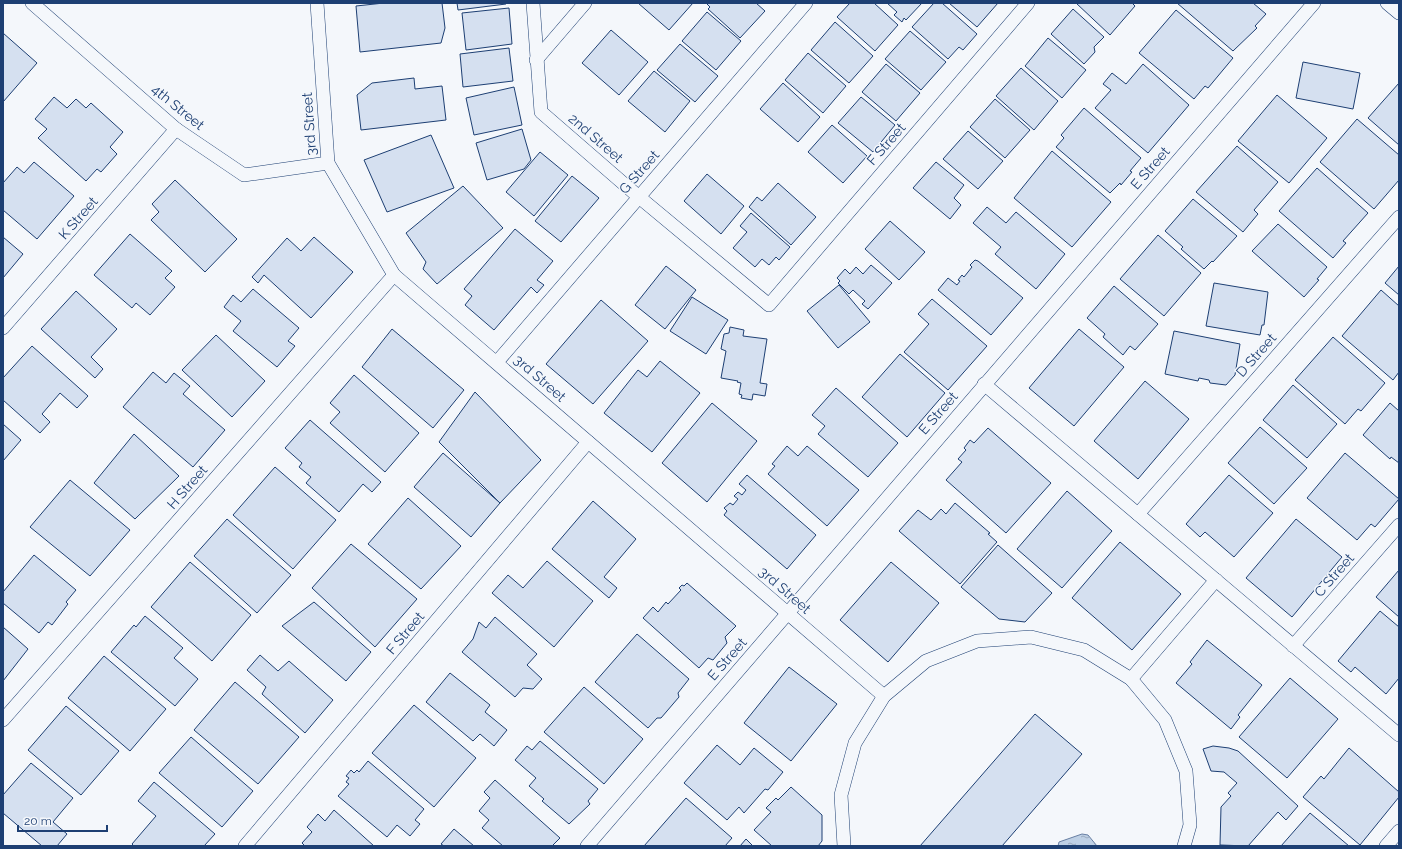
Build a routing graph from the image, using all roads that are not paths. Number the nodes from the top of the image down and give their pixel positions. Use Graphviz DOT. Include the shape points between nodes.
graph roads {
  1 [pos="32,3"];
  2 [pos="317,3"];
  3 [pos="533,3"];
  4 [pos="585,3"];
  5 [pos="806,3"];
  6 [pos="1028,3"];
  7 [pos="1314,3"];
  8 [pos="1387,3"];
  9 [pos="1399,13"];
  10 [pos="536,60"];
  11 [pos="176,129"];
  12 [pos="328,163"];
  13 [pos="639,197"];
  14 [pos="1399,217"];
  15 [pos="394,274"];
  16 [pos="769,305"];
  17 [pos="3,328"];
  18 [pos="497,362"];
  19 [pos="984,384"];
  20 [pos="588,442"];
  21 [pos="1138,514"];
  22 [pos="1399,525"];
  23 [pos="1216,580"];
  24 [pos="788,613"];
  25 [pos="1293,646"];
  26 [pos="1131,679"];
  27 [pos="884,696"];
  28 [pos="3,720"];
  29 [pos="1399,735"];
  30 [pos="1399,831"];
  31 [pos="245,846"];
  32 [pos="587,846"];
  33 [pos="844,846"];
  34 [pos="1184,846"];
  35 [pos="1386,846"];
  1 -- 11 [label="lane, 4th Street"];
  2 -- 12 [label="lane, 3rd Street"];
  3 -- 10 [label="lane, 2nd Street"];
  4 -- 10 [label="lane"];
  5 -- 13 [label="lane, G Street"];
  6 -- 16 [label="lane, F Street"];
  7 -- 19 [label="lane, E Street"];
  8 -- 9 [label="lane"];
  10 -- 13 [label="lane, 2nd Street" via="541,112"];
  11 -- 12 [label="lane, 4th Street" via="244,175"];
  11 -- 17 [label="lane, K Street"];
  12 -- 15 [label="lane, 3rd Street"];
  13 -- 16 [label="lane, 2nd Street"];
  13 -- 18 [label="lane, G Street"];
  14 -- 21 [label="lane, D Street"];
  15 -- 18 [label="lane, 3rd Street"];
  15 -- 28 [label="lane, H Street"];
  18 -- 20 [label="lane, 3rd Street"];
  19 -- 21 [label="lane"];
  19 -- 24 [label="lane, E Street"];
  20 -- 24 [label="lane, 3rd Street"];
  20 -- 31 [label="lane, F Street"];
  21 -- 23 [label="lane"];
  22 -- 25 [label="lane, C Street"];
  23 -- 25 [label="lane"];
  23 -- 26 [label="lane"];
  24 -- 27 [label="lane, 3rd Street"];
  24 -- 32 [label="lane, E Street"];
  25 -- 29 [label="lane"];
  26 -- 27 [label="lane" via="1084,650 1023,637 977,641 926,661"];
  26 -- 34 [label="lane" via="1165,720 1186,771 1190,825"];
  27 -- 33 [label="lane" via="855,743 841,795"];
  30 -- 35 [label="lane"];
}
